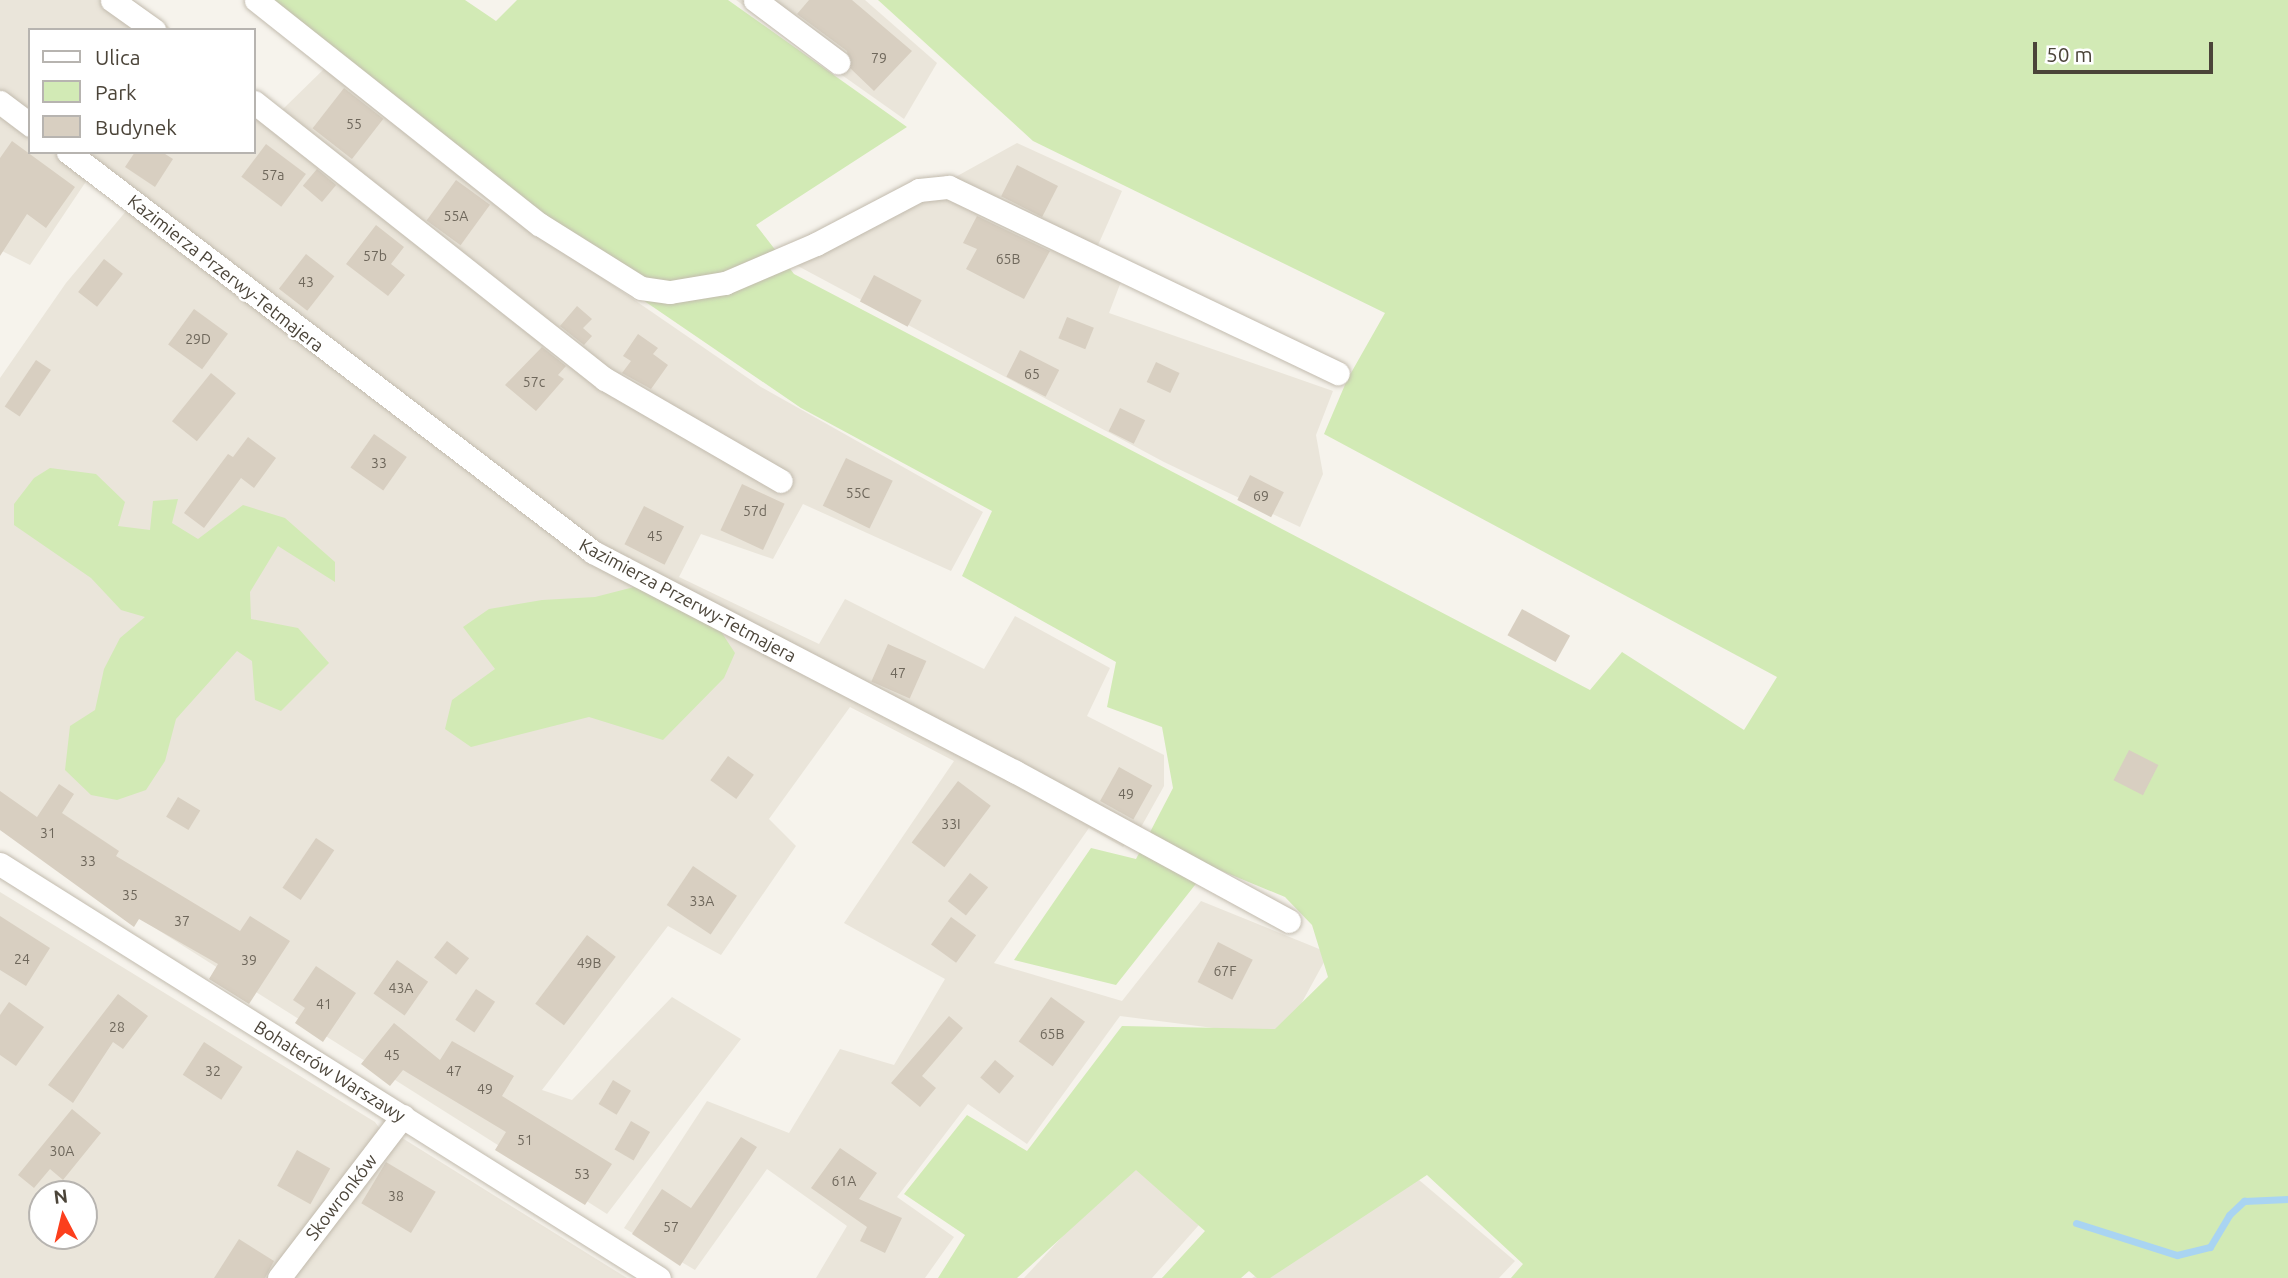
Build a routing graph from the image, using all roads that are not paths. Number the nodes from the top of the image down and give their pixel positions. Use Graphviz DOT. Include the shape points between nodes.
graph roads {
  1 [pos="112,0"];
  2 [pos="256,0"];
  3 [pos="755,0"];
  4 [pos="151,28"];
  5 [pos="838,62"];
  6 [pos="0,102"];
  7 [pos="256,104"];
  8 [pos="28,123"];
  9 [pos="71,154"];
  10 [pos="1338,373"];
  11 [pos="781,481"];
  12 [pos="0,864"];
  13 [pos="1289,921"];
  14 [pos="403,1116"];
  15 [pos="279,1278"];
  16 [pos="659,1278"];
  1 -- 4 [label="street"];
  2 -- 10 [label="street" via="539,224 641,288 670,292 725,283 816,244 919,190 949,187"];
  3 -- 5 [label="street"];
  6 -- 8 [label="street"];
  7 -- 11 [label="street" via="605,379"];
  9 -- 13 [label="street, Kazimierza Przerwy-Tetmajera" via="593,552 1014,771"];
  12 -- 14 [label="street, Bohaterów Warszawy"];
  14 -- 15 [label="street, Skowronków"];
  14 -- 16 [label="street, Bohaterów Warszawy"];
}
